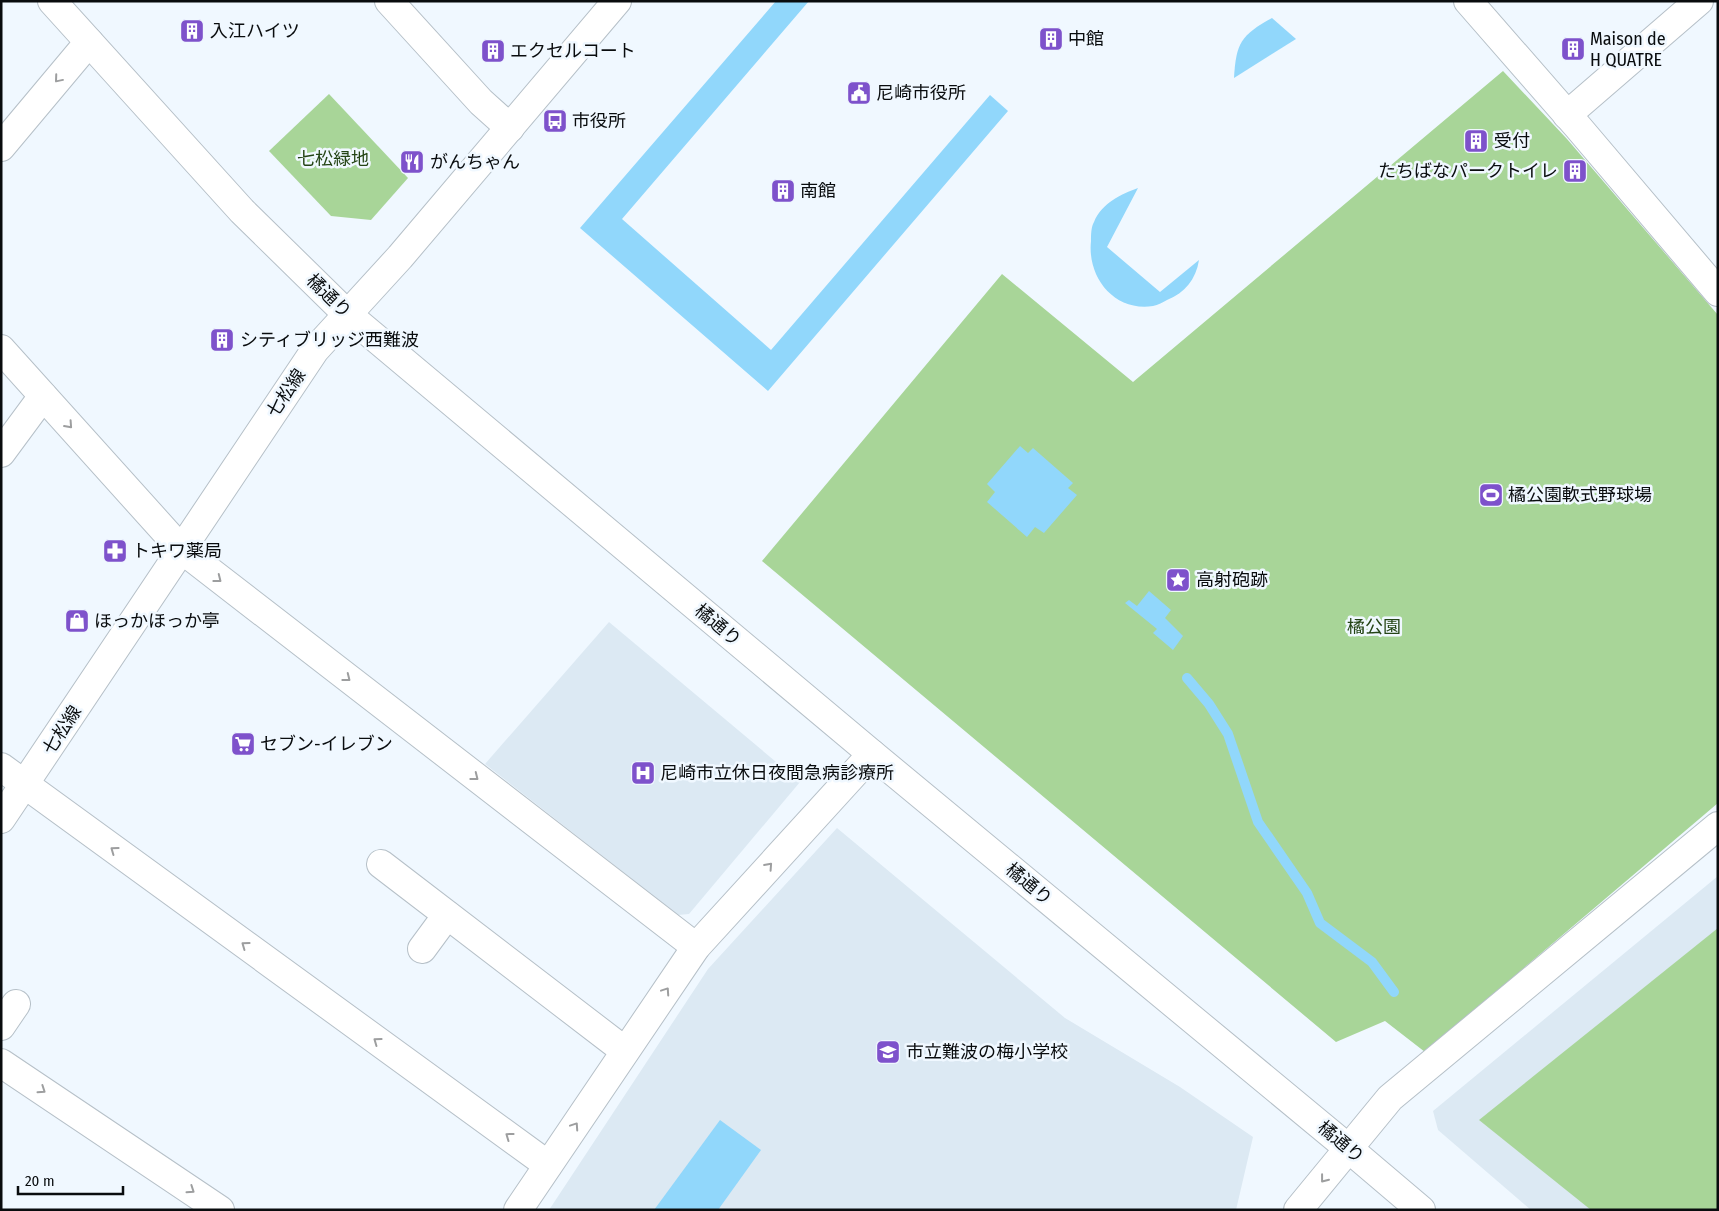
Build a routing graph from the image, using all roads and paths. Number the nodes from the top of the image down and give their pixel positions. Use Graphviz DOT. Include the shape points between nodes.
graph roads {
  1 [pos="52,1"];
  2 [pos="389,1"];
  3 [pos="618,1"];
  4 [pos="1468,1"];
  5 [pos="1699,1"];
  6 [pos="89,42"];
  7 [pos="1567,115"];
  8 [pos="510,128"];
  9 [pos="1,146"];
  10 [pos="1718,292"];
  11 [pos="347,314"];
  12 [pos="1,349"];
  13 [pos="43,396"];
  14 [pos="1,453"];
  15 [pos="181,549"];
  16 [pos="872,754"];
  17 [pos="1,767"];
  18 [pos="24,786"];
  19 [pos="1,819"];
  20 [pos="1718,826"];
  21 [pos="381,864"];
  22 [pos="447,915"];
  23 [pos="696,947"];
  24 [pos="422,949"];
  25 [pos="625,1051"];
  26 [pos="1,1063"];
  27 [pos="1348,1148"];
  28 [pos="548,1165"];
  29 [pos="220,1210"];
  30 [pos="518,1210"];
  31 [pos="1298,1210"];
  32 [pos="1421,1210"];
  1 -- 6 [label="street, 橘通り"];
  2 -- 8 [label="street" via="481,102"];
  3 -- 8 [label="street, 七松線"];
  4 -- 7 [label="street"];
  5 -- 7 [label="street"];
  6 -- 9 [label="street, one-way"];
  6 -- 11 [label="street, 橘通り" via="242,211"];
  7 -- 10 [label="street"];
  8 -- 11 [label="street, 七松線"];
  11 -- 15 [label="street, 七松線" via="315,350"];
  11 -- 16 [label="street, 橘通り"];
  12 -- 13 [label="street"];
  13 -- 14 [label="street"];
  13 -- 15 [label="street, one-way"];
  15 -- 18 [label="street, 七松線"];
  15 -- 23 [label="street, one-way"];
  23 -- 16 [label="street, one-way"];
  16 -- 27 [label="street, 橘通り"];
  17 -- 18 [label="street"];
  18 -- 19 [label="street, 七松線"];
  28 -- 18 [label="street, one-way"];
  20 -- 27 [label="street" via="1390,1098"];
  21 -- 22 [label="street"];
  22 -- 24 [label="street"];
  22 -- 25 [label="street"];
  25 -- 23 [label="street, one-way"];
  28 -- 25 [label="street, one-way"];
  26 -- 29 [label="street, one-way"];
  27 -- 31 [label="street, one-way"];
  27 -- 32 [label="street, 橘通り"];
  28 -- 30 [label="street"];
}
